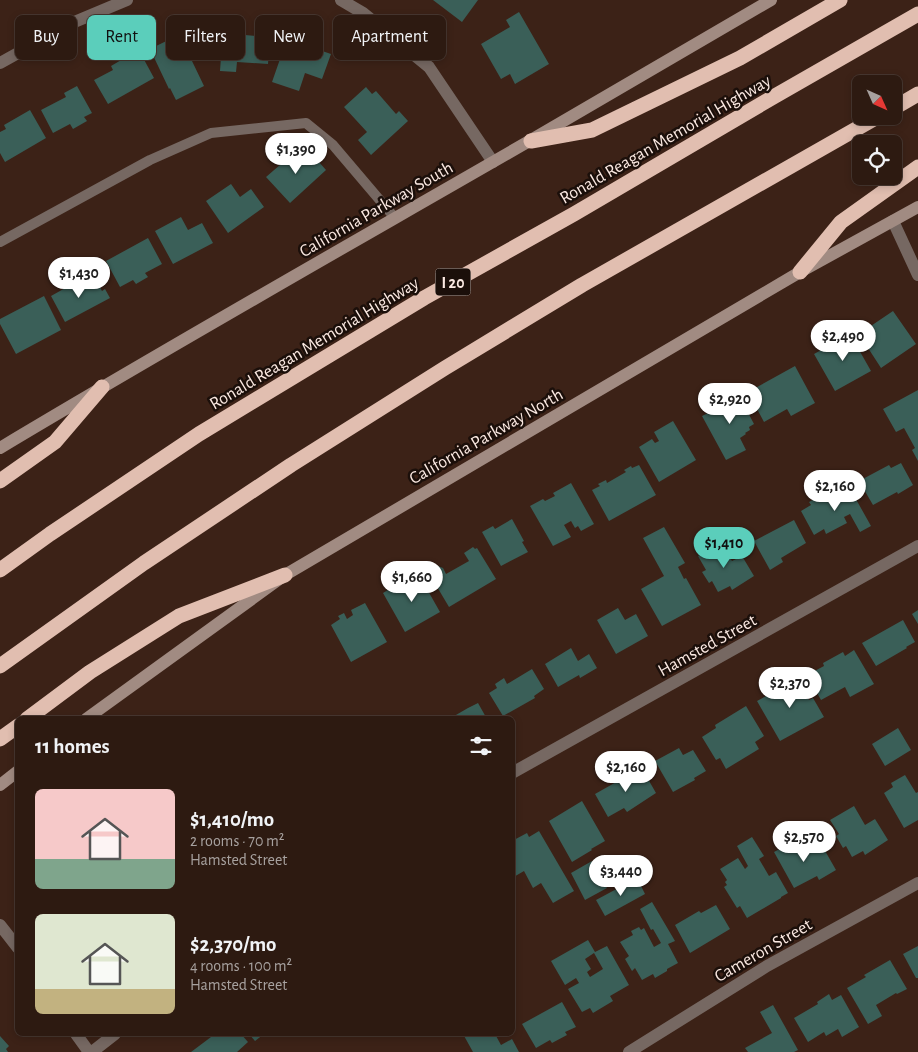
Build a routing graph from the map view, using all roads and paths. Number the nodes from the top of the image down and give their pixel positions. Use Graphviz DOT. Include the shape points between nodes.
graph roads {
  1 [pos="128,0"];
  2 [pos="341,0"];
  3 [pos="771,0"];
  4 [pos="840,0"];
  5 [pos="918,14"];
  6 [pos="0,63"];
  7 [pos="918,94"];
  8 [pos="902,103"];
  9 [pos="863,125"];
  10 [pos="531,141"];
  11 [pos="493,162"];
  12 [pos="918,166"];
  13 [pos="918,207"];
  14 [pos="395,218"];
  15 [pos="893,221"];
  16 [pos="0,242"];
  17 [pos="800,272"];
  18 [pos="918,275"];
  19 [pos="102,387"];
  20 [pos="0,448"];
  21 [pos="0,481"];
  22 [pos="918,546"];
  23 [pos="0,570"];
  24 [pos="285,575"];
  25 [pos="0,666"];
  26 [pos="31,716"];
  27 [pos="90,716"];
  28 [pos="15,728"];
  29 [pos="0,739"];
  30 [pos="515,771"];
  31 [pos="15,773"];
  32 [pos="0,784"];
  33 [pos="918,883"];
  34 [pos="0,925"];
  35 [pos="15,944"];
  36 [pos="78,1036"];
  37 [pos="112,1036"];
  38 [pos="90,1052"];
  39 [pos="629,1052"];
  1 -- 6 [label="street" via="72,23"];
  2 -- 11 [label="street" via="363,13 429,67"];
  3 -- 10 [label="main road, California Parkway South"];
  4 -- 10 [label="highway" via="740,58 592,130"];
  5 -- 23 [label="highway, Ronald Reagan Memorial Highway / I 20" via="424,298 199,434"];
  7 -- 8 [label="highway"];
  9 -- 25 [label="highway" via="582,285 445,368 144,563"];
  10 -- 11 [label="main road, California Parkway South"];
  11 -- 14 [label="main road, California Parkway South"];
  12 -- 17 [label="highway" via="841,222"];
  13 -- 15 [label="main road, California Parkway North"];
  14 -- 16 [label="lane" via="333,146 306,123 212,133 150,160"];
  14 -- 19 [label="main road, California Parkway South"];
  15 -- 17 [label="main road, California Parkway North"];
  15 -- 18 [label="street"];
  17 -- 24 [label="main road, California Parkway North"];
  19 -- 20 [label="main road, California Parkway South"];
  19 -- 21 [label="highway" via="54,442"];
  22 -- 30 [label="street, Hamsted Street"];
  24 -- 26 [label="highway" via="179,616 90,672"];
  24 -- 27 [label="main road, California Parkway North"];
  28 -- 29 [label="highway"];
  31 -- 32 [label="main road"];
  33 -- 39 [label="street, Cameron Street" via="767,966"];
  34 -- 35 [label="street"];
  36 -- 38 [label="street"];
  37 -- 38 [label="street"];
}
